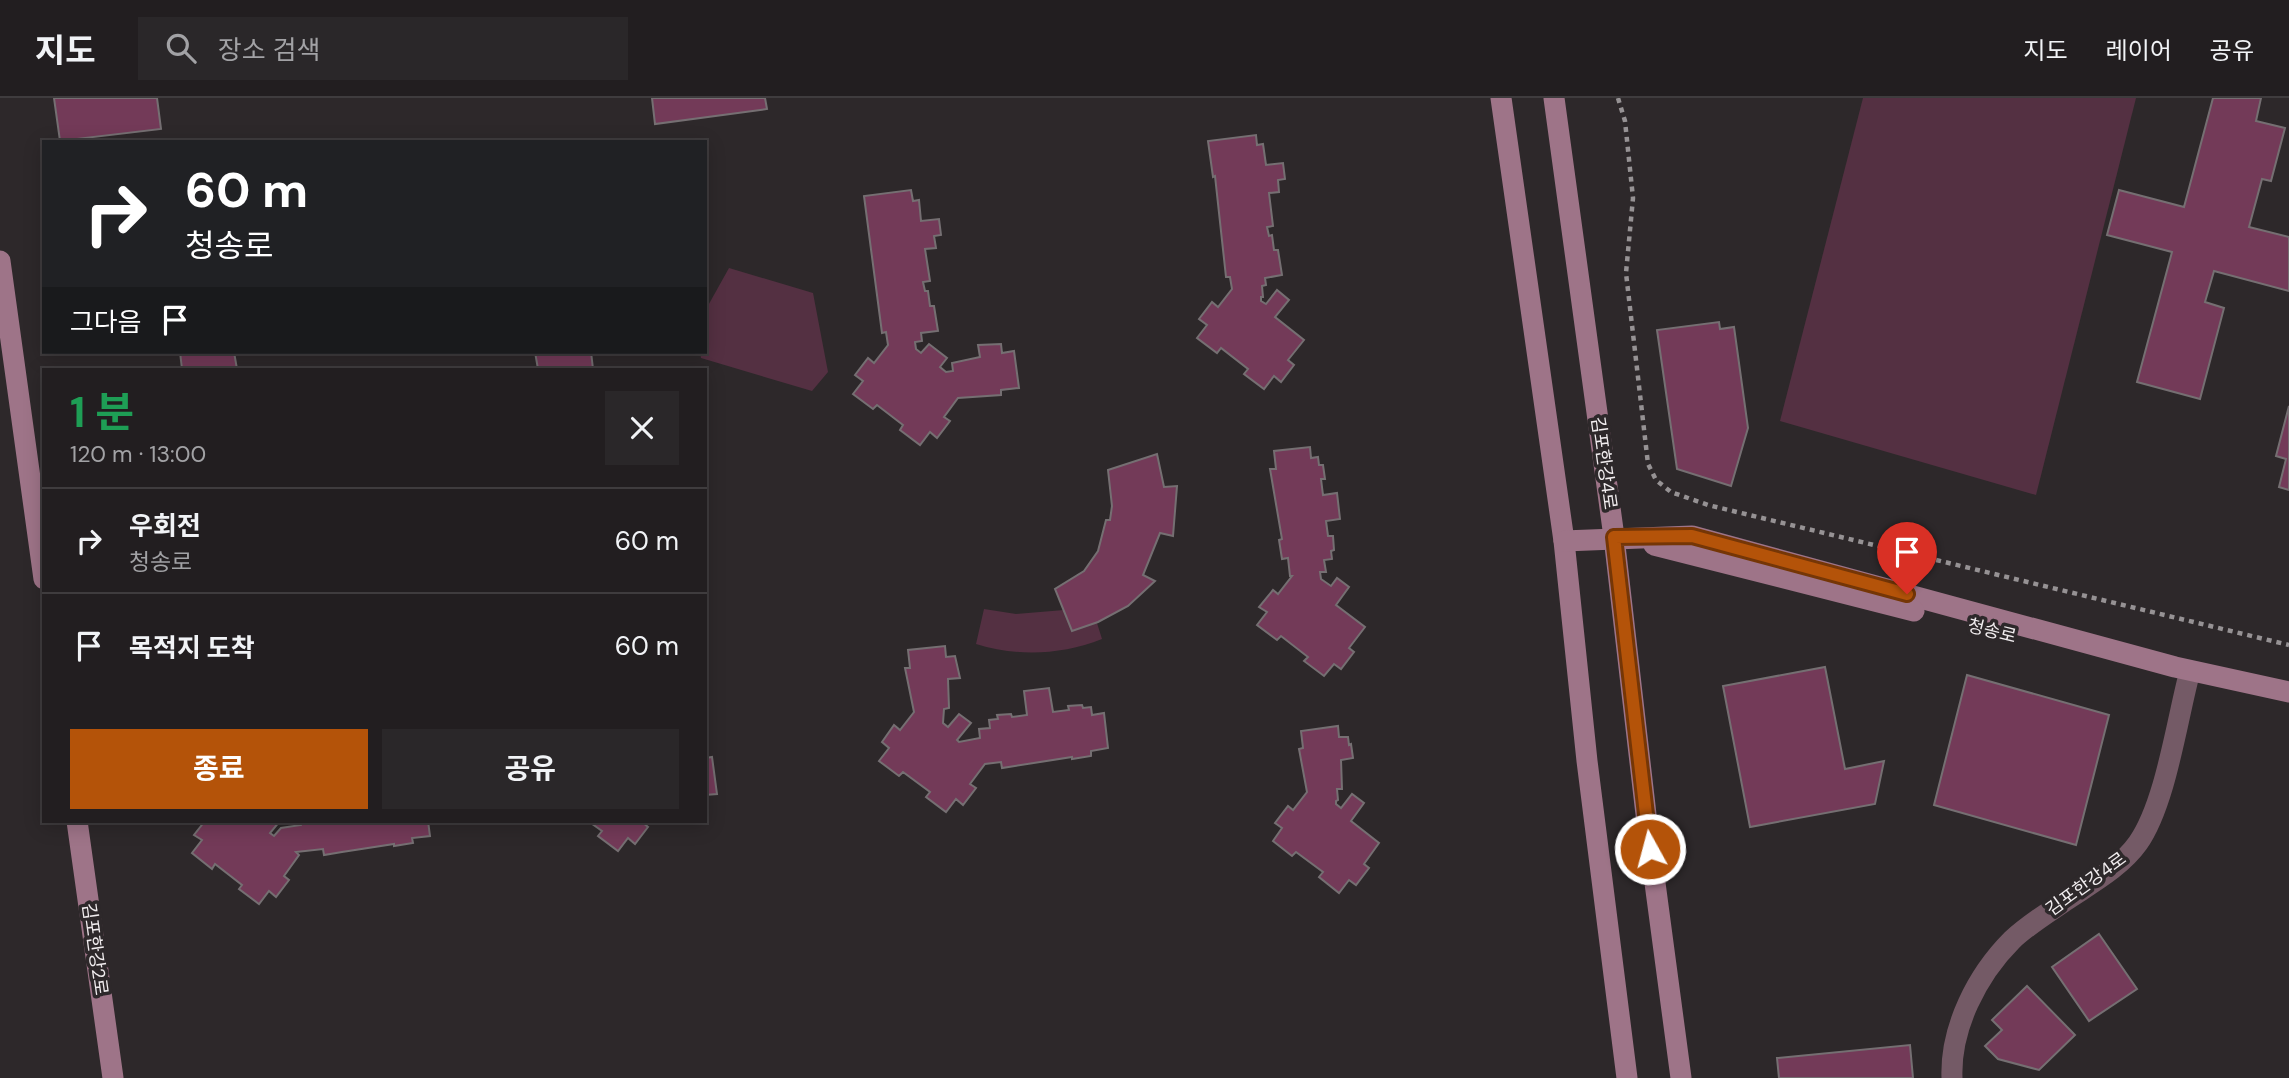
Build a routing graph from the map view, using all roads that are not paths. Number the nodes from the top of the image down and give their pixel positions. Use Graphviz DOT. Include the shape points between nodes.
graph roads {
  1 [pos="1501,98"];
  2 [pos="1554,98"];
  3 [pos="0,261"];
  4 [pos="1614,537"];
  5 [pos="1564,541"];
  6 [pos="42,565"];
  7 [pos="2188,676"];
  8 [pos="2289,692"];
  9 [pos="2289,705"];
  10 [pos="77,823"];
  11 [pos="113,1078"];
  12 [pos="1626,1078"];
  13 [pos="1681,1078"];
  14 [pos="1952,1078"];
  1 -- 5 [label="street"];
  2 -- 4 [label="street, 김포한강4로"];
  3 -- 6 [label="street"];
  4 -- 5 [label="street, 청송로"];
  4 -- 7 [label="street, 청송로" via="1692,536"];
  4 -- 13 [label="street, 김포한강4로"];
  5 -- 12 [label="street"];
  7 -- 8 [label="street, 청송로"];
  7 -- 9 [label="street, 청송로"];
  7 -- 14 [label="street, 김포한강4로" via="2162,788 2138,843 2123,860 2024,930 1996,958 1966,1010 1956,1041"];
  10 -- 11 [label="street, 김포한강2로"];
}
